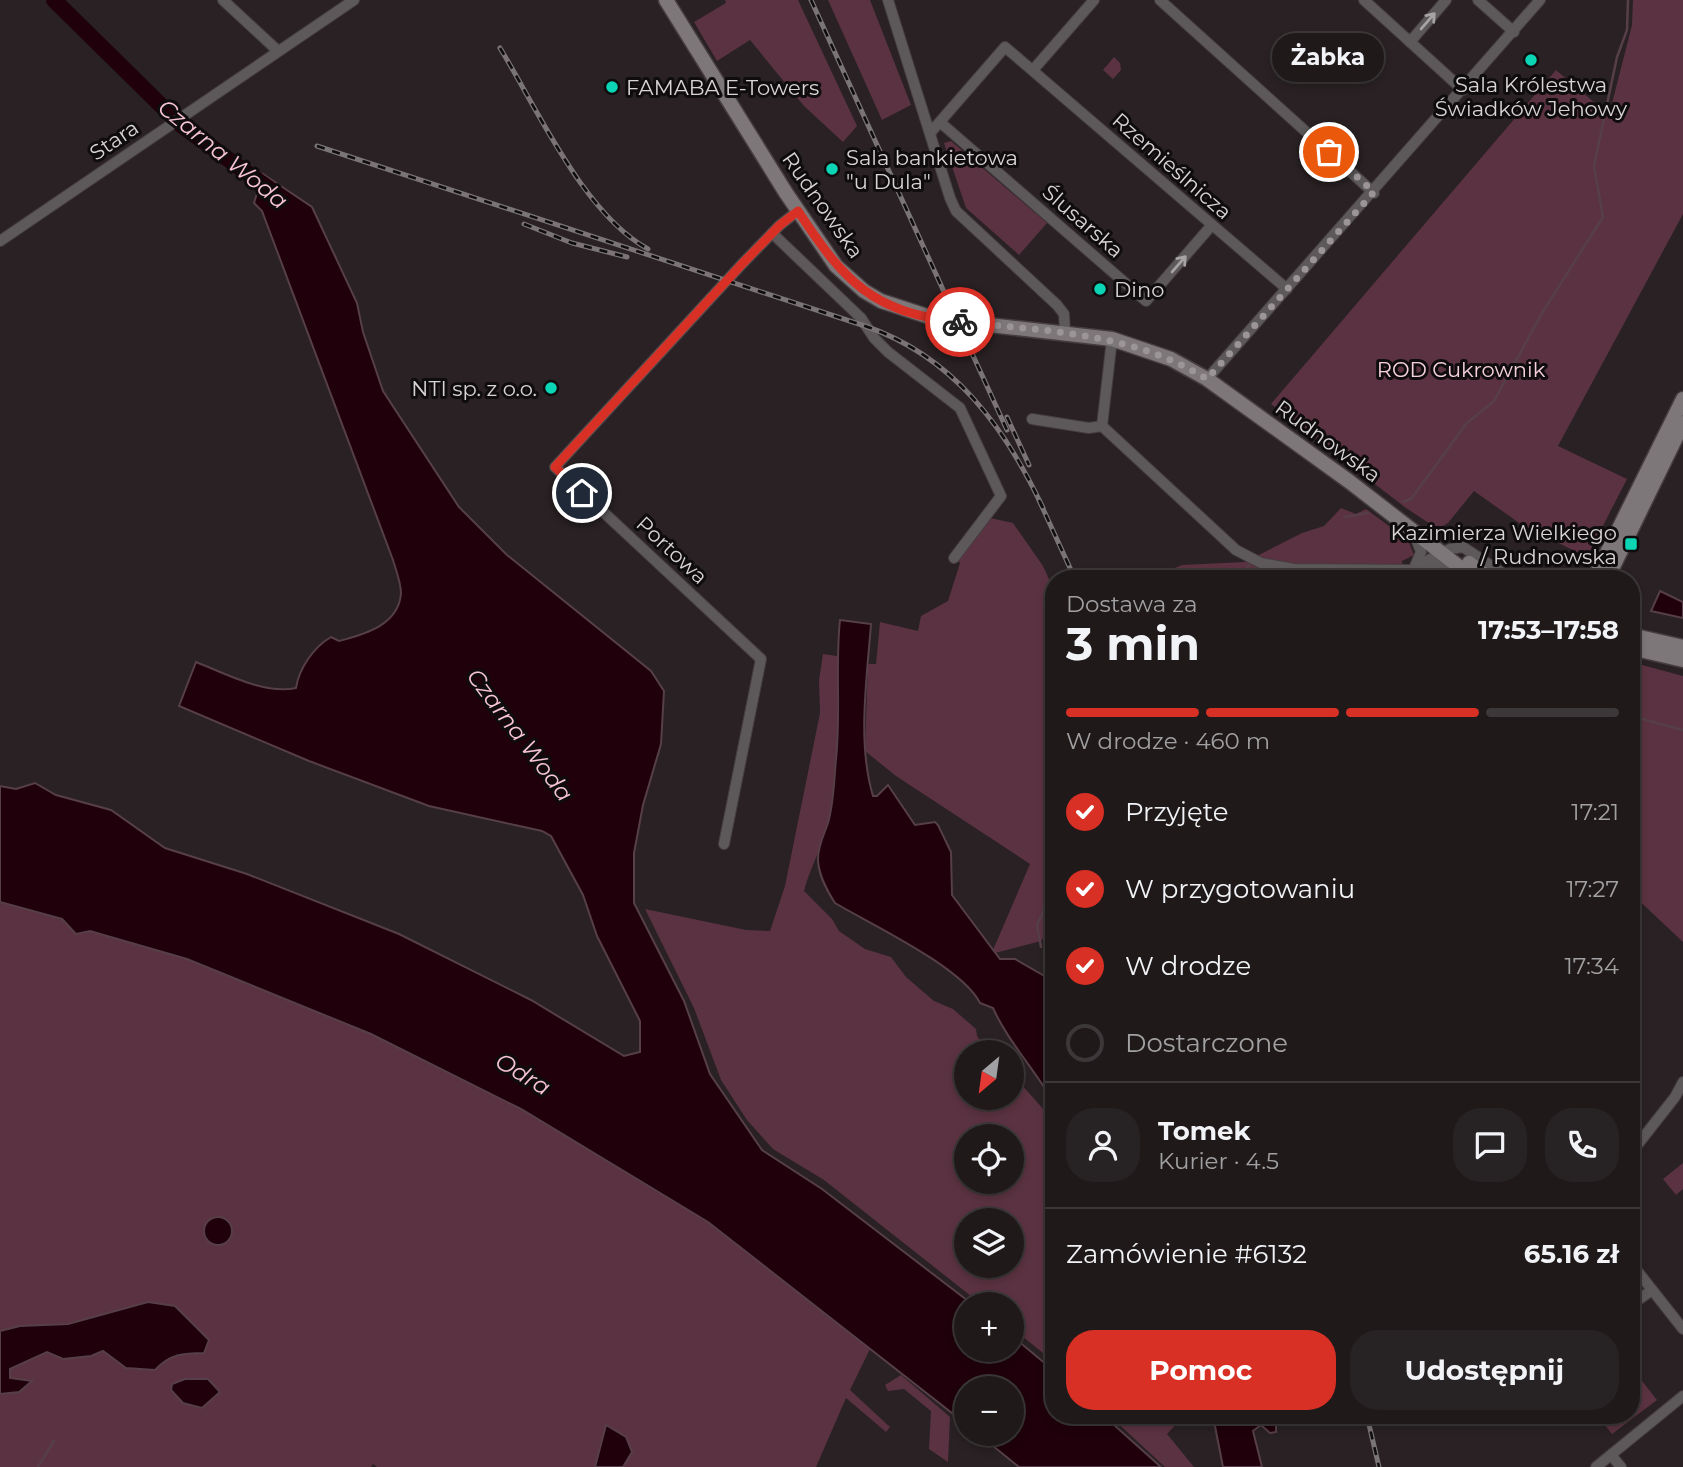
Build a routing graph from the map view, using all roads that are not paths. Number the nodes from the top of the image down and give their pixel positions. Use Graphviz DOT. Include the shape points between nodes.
graph roads {
  1 [pos="223,0"];
  2 [pos="354,0"];
  3 [pos="666,0"];
  4 [pos="888,0"];
  5 [pos="1094,0"];
  6 [pos="1160,0"];
  7 [pos="1364,0"];
  8 [pos="1446,0"];
  9 [pos="1478,0"];
  10 [pos="1540,0"];
  11 [pos="1514,32"];
  12 [pos="1410,42"];
  13 [pos="278,51"];
  14 [pos="1033,71"];
  15 [pos="1463,90"];
  16 [pos="942,123"];
  17 [pos="931,132"];
  18 [pos="1374,192"];
  19 [pos="798,211"];
  20 [pos="1211,226"];
  21 [pos="772,233"];
  22 [pos="0,241"];
  23 [pos="1287,289"];
  24 [pos="1065,332"];
  25 [pos="1112,339"];
  26 [pos="1207,379"];
  27 [pos="1683,399"];
  28 [pos="1032,419"];
  29 [pos="1683,423"];
  30 [pos="1102,426"];
  31 [pos="1389,511"];
  32 [pos="1413,532"];
  33 [pos="1445,551"];
  34 [pos="954,558"];
  35 [pos="1456,565"];
  36 [pos="1409,569"];
  37 [pos="1463,570"];
  38 [pos="1476,570"];
  39 [pos="1499,570"];
  40 [pos="1598,570"];
  41 [pos="1611,570"];
  42 [pos="1640,637"];
  43 [pos="1683,648"];
  44 [pos="1640,650"];
  45 [pos="1683,660"];
  46 [pos="724,844"];
  47 [pos="1683,1082"];
  48 [pos="1679,1094"];
  49 [pos="1640,1142"];
  50 [pos="1640,1275"];
  51 [pos="1652,1290"];
  52 [pos="1640,1299"];
  53 [pos="1683,1329"];
  54 [pos="1681,1402"];
  55 [pos="1611,1455"];
  56 [pos="1595,1467"];
  57 [pos="1621,1467"];
  1 -- 13 [label="street"];
  2 -- 13 [label="street, Stara"];
  3 -- 19 [label="main road, Rudnowska"];
  4 -- 17 [label="street"];
  5 -- 14 [label="street"];
  6 -- 18 [label="street"];
  7 -- 12 [label="street"];
  12 -- 8 [label="street, one-way"];
  9 -- 11 [label="street"];
  10 -- 11 [label="street"];
  11 -- 15 [label="street"];
  12 -- 15 [label="street"];
  13 -- 22 [label="street, Stara"];
  14 -- 16 [label="street, Rzemieślnicza" via="1004,47"];
  14 -- 20 [label="street, Rzemieślnicza"];
  15 -- 18 [label="street"];
  16 -- 17 [label="street"];
  16 -- 20 [label="street, Ślusarska, one-way" via="1146,301"];
  17 -- 24 [label="street" via="956,211 1057,305 1064,314"];
  18 -- 23 [label="street"];
  19 -- 21 [label="street, Portowa"];
  19 -- 24 [label="main road, Rudnowska, bridge" via="836,266 864,291 899,309 936,319"];
  20 -- 23 [label="street, Rzemieślnicza"];
  21 -- 34 [label="street" via="861,318 874,338 952,400 966,417 1001,496"];
  21 -- 46 [label="street, Portowa" via="555,467 761,659"];
  23 -- 26 [label="street"];
  24 -- 25 [label="main road, Rudnowska"];
  25 -- 26 [label="main road, Rudnowska" via="1171,359"];
  25 -- 30 [label="street"];
  26 -- 31 [label="main road, Rudnowska"];
  27 -- 40 [label="main road"];
  28 -- 30 [label="street"];
  29 -- 41 [label="main road"];
  30 -- 36 [label="street" via="1226,543 1261,563 1294,569"];
  31 -- 32 [label="main road, Rudnowska"];
  31 -- 33 [label="main road, Rudnowska"];
  32 -- 33 [label="main road, Rudnowska"];
  32 -- 36 [label="street" via="1421,552 1419,562"];
  33 -- 35 [label="main road, Rudnowska"];
  33 -- 36 [label="street"];
  33 -- 38 [label="main road, Rudnowska"];
  33 -- 39 [label="street" via="1460,546 1470,549"];
  35 -- 36 [label="street"];
  35 -- 37 [label="main road, Rudnowska"];
  42 -- 43 [label="main road"];
  44 -- 45 [label="main road"];
  47 -- 48 [label="street"];
  48 -- 49 [label="street"];
  50 -- 51 [label="street"];
  51 -- 52 [label="street"];
  51 -- 53 [label="street"];
  54 -- 55 [label="street"];
  55 -- 56 [label="street"];
  55 -- 57 [label="street"];
}
